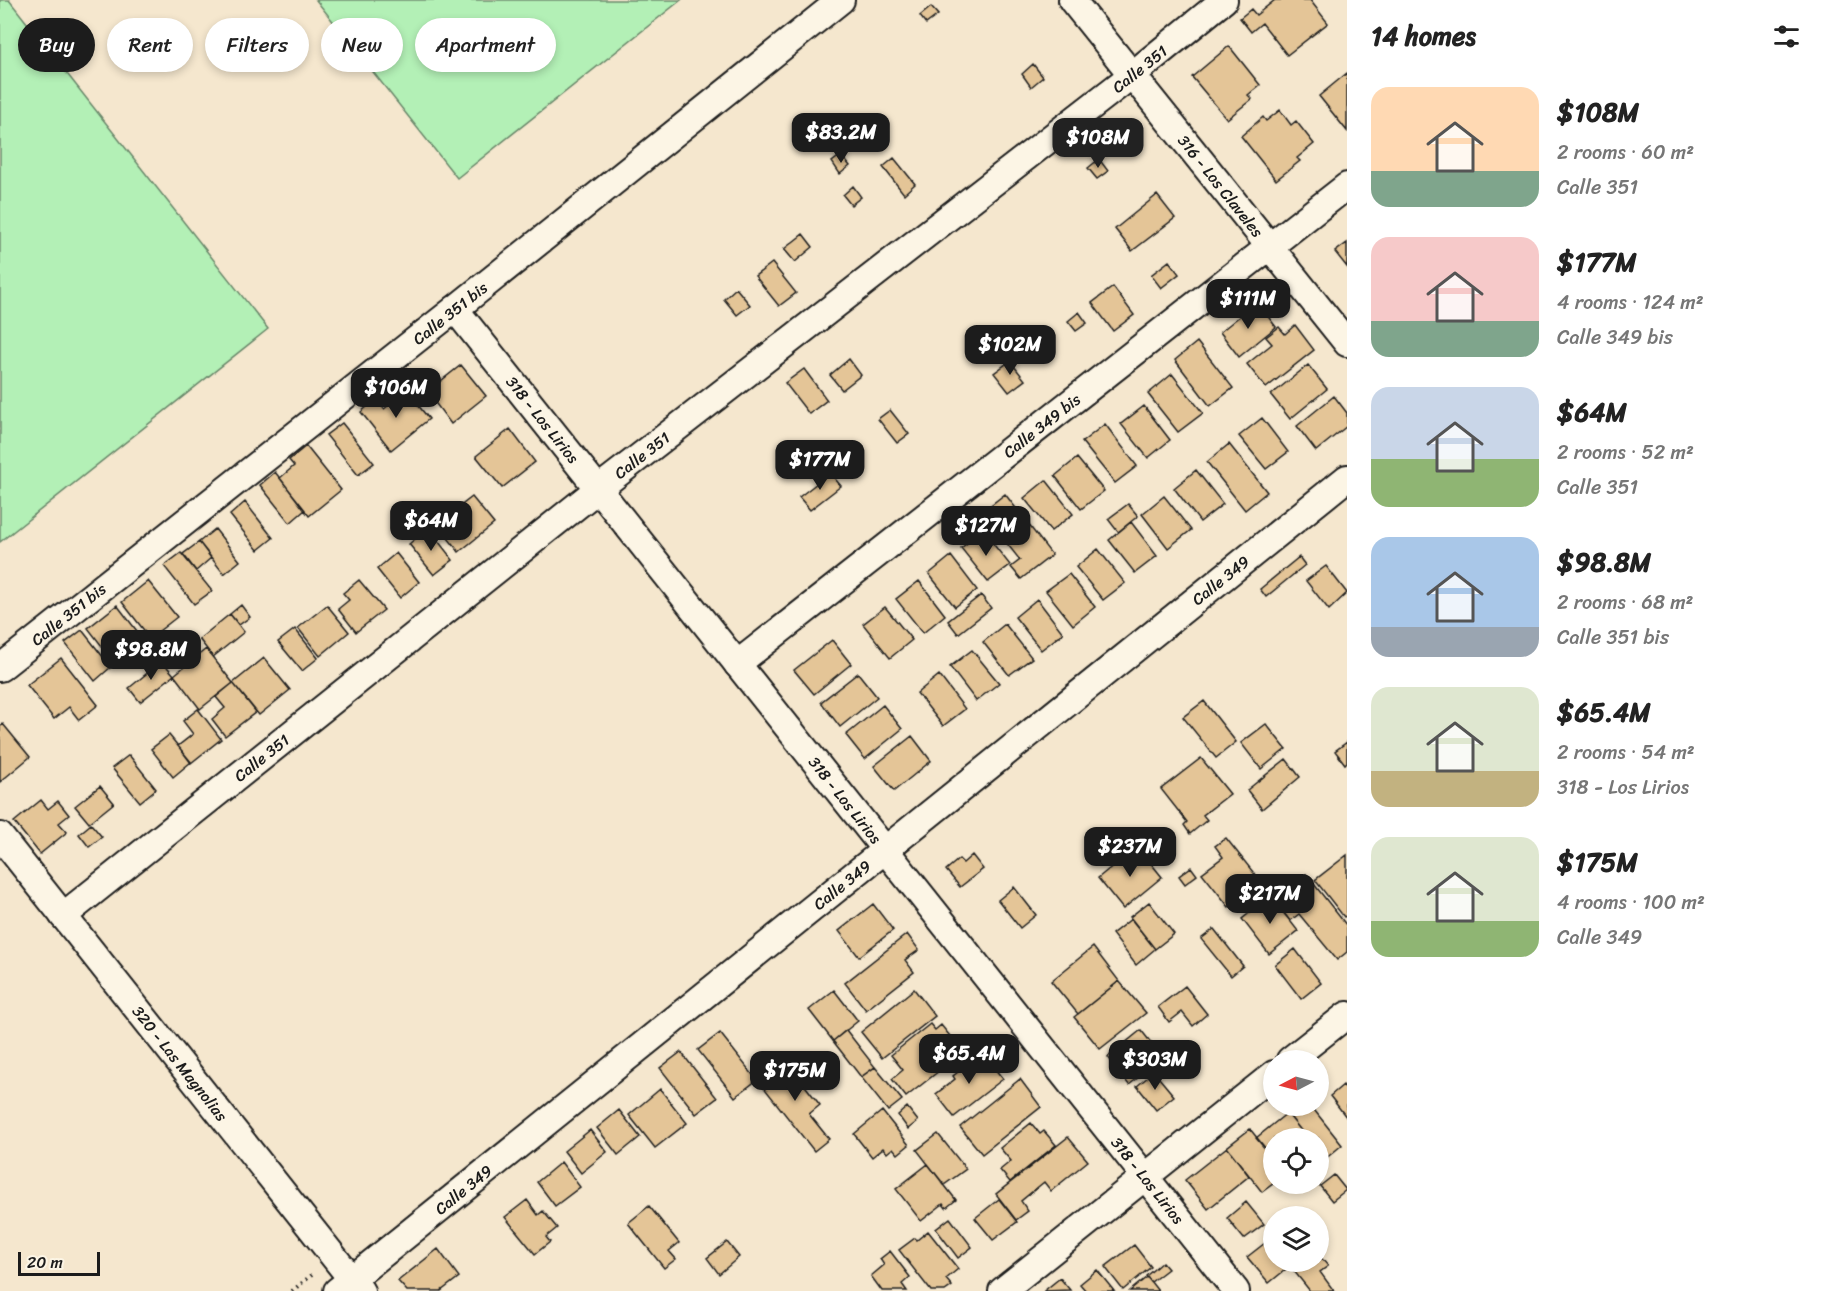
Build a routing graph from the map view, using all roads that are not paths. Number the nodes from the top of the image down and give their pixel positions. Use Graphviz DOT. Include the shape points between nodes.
graph roads {
  1 [pos="841,0"];
  2 [pos="1072,0"];
  3 [pos="1224,0"];
  4 [pos="1132,75"];
  5 [pos="1347,186"];
  6 [pos="1269,246"];
  7 [pos="455,309"];
  8 [pos="1347,344"];
  9 [pos="1347,478"];
  10 [pos="598,489"];
  11 [pos="737,664"];
  12 [pos="0,668"];
  13 [pos="0,836"];
  14 [pos="884,849"];
  15 [pos="63,916"];
  16 [pos="1347,1015"];
  17 [pos="1303,1050"];
  18 [pos="1263,1083"];
  19 [pos="1145,1176"];
  20 [pos="350,1287"];
  21 [pos="1002,1291"];
  22 [pos="1236,1291"];
  1 -- 7 [label="street, Calle 351 bis"];
  2 -- 4 [label="street, 316 - Los Claveles"];
  3 -- 4 [label="street, Calle 351"];
  4 -- 6 [label="street, 316 - Los Claveles"];
  4 -- 10 [label="street, Calle 351"];
  5 -- 6 [label="street, Calle 349 bis"];
  6 -- 8 [label="street, 316 - Los Claveles"];
  6 -- 11 [label="street, Calle 349 bis"];
  7 -- 10 [label="street, 318 - Los Lirios"];
  7 -- 12 [label="street, Calle 351 bis"];
  9 -- 14 [label="street, Calle 349"];
  10 -- 11 [label="street, 318 - Los Lirios"];
  10 -- 15 [label="street, Calle 351"];
  11 -- 14 [label="street, 318 - Los Lirios"];
  13 -- 15 [label="street, 320 - Las Magnolias"];
  14 -- 19 [label="street, 318 - Los Lirios"];
  14 -- 20 [label="street, Calle 349"];
  15 -- 20 [label="street, 320 - Las Magnolias"];
  16 -- 17 [label="street"];
  18 -- 19 [label="street"];
  19 -- 21 [label="street"];
  19 -- 22 [label="street, 318 - Los Lirios"];
}
